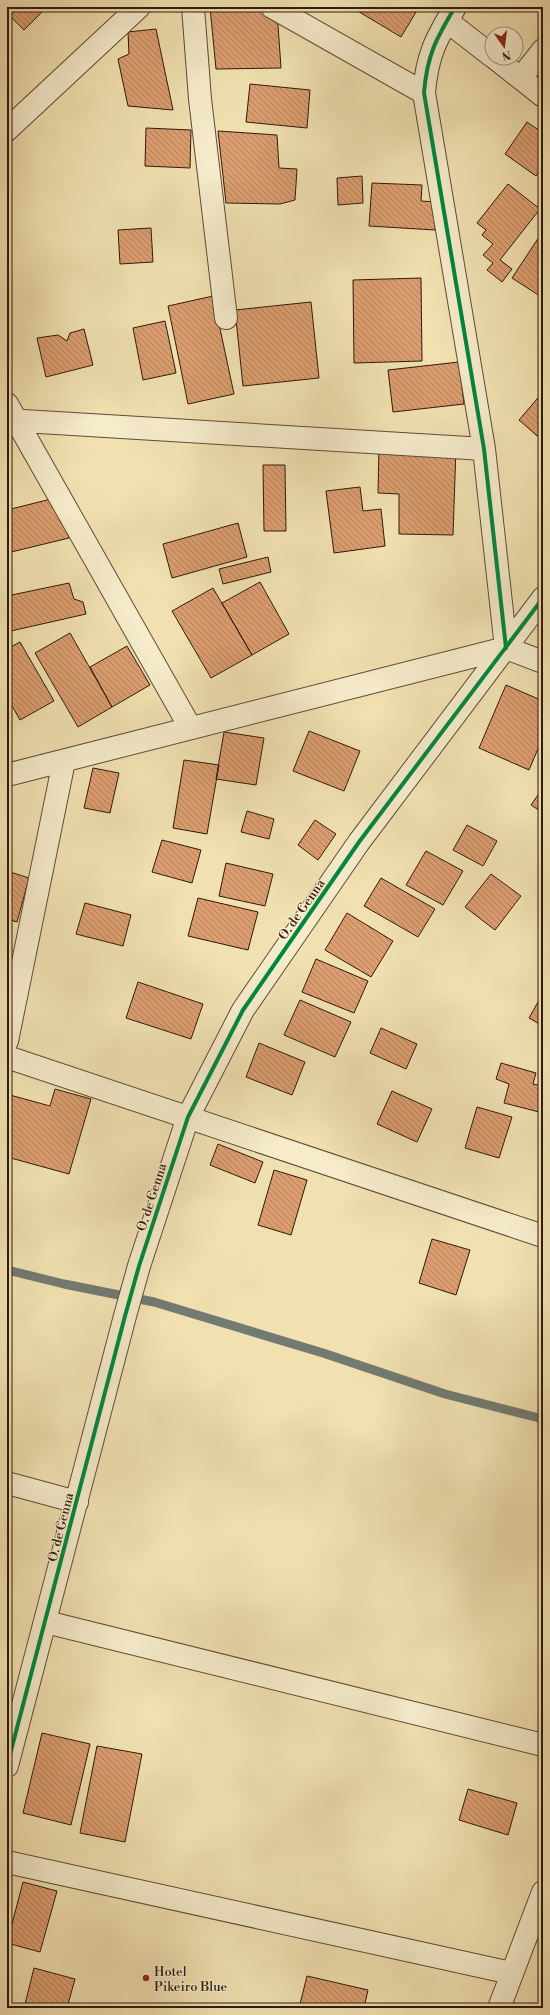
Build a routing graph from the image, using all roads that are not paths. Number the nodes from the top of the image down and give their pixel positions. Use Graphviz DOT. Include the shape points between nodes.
graph roads {
  1 [pos="139,7"];
  2 [pos="193,7"];
  3 [pos="272,7"];
  4 [pos="451,14"];
  5 [pos="484,48"];
  6 [pos="543,50"];
  7 [pos="505,66"];
  8 [pos="521,78"];
  9 [pos="424,93"];
  10 [pos="543,96"];
  11 [pos="7,130"];
  12 [pos="226,318"];
  13 [pos="10,415"];
  14 [pos="484,449"];
  15 [pos="543,598"];
  16 [pos="506,648"];
  17 [pos="543,662"];
  18 [pos="190,727"];
  19 [pos="64,761"];
  20 [pos="7,775"];
  21 [pos="7,1041"];
  22 [pos="7,1057"];
  23 [pos="188,1117"];
  24 [pos="543,1236"];
  25 [pos="7,1483"];
  26 [pos="77,1502"];
  27 [pos="46,1622"];
  28 [pos="543,1744"];
  29 [pos="7,1766"];
  30 [pos="7,1862"];
  31 [pos="543,1892"];
  32 [pos="511,1973"];
  33 [pos="499,2008"];
  1 -- 11 [label="street"];
  2 -- 12 [label="street" via="200,99"];
  3 -- 9 [label="street"];
  4 -- 5 [label="street"];
  4 -- 9 [label="street" via="432,48 426,70"];
  6 -- 8 [label="street"];
  7 -- 8 [label="street"];
  8 -- 10 [label="street"];
  9 -- 14 [label="street"];
  13 -- 14 [label="street"];
  13 -- 18 [label="street"];
  14 -- 16 [label="street"];
  15 -- 16 [label="street, O. de Genna"];
  16 -- 17 [label="street"];
  16 -- 18 [label="street"];
  16 -- 23 [label="street, O. de Genna" via="359,842 243,1010"];
  18 -- 19 [label="street"];
  19 -- 20 [label="street"];
  19 -- 21 [label="street"];
  22 -- 23 [label="street"];
  23 -- 24 [label="street"];
  23 -- 26 [label="street, O. de Genna" via="139,1266"];
  25 -- 26 [label="street"];
  26 -- 27 [label="street, O. de Genna"];
  27 -- 28 [label="street"];
  27 -- 29 [label="street, O. de Genna"];
  30 -- 32 [label="street"];
  31 -- 32 [label="street"];
  32 -- 33 [label="street"];
}
